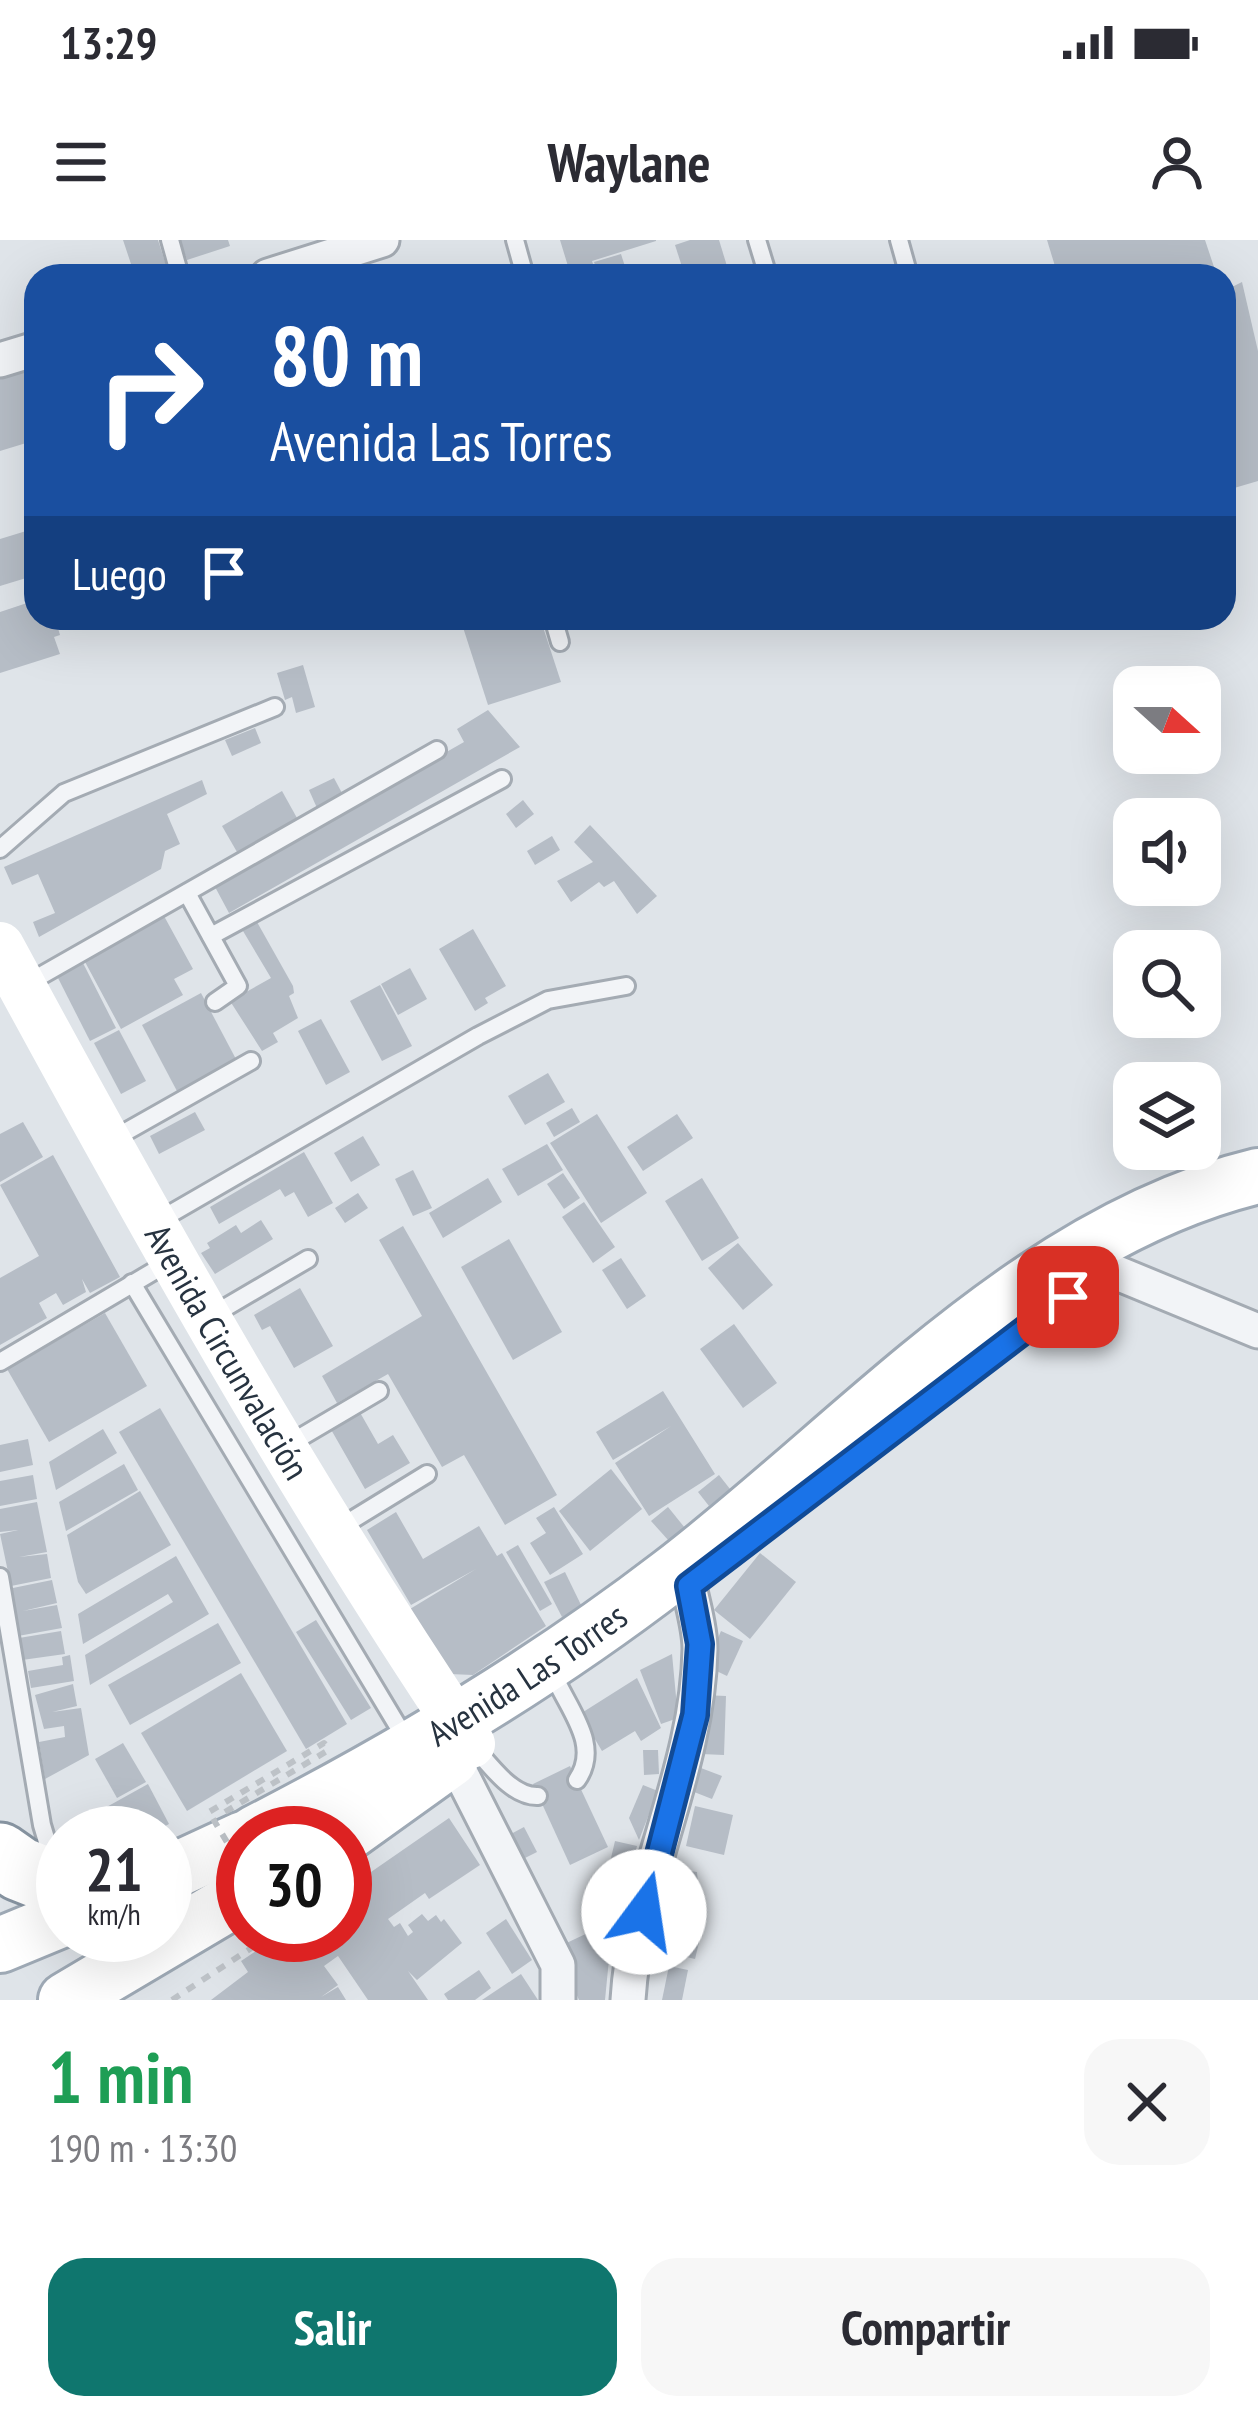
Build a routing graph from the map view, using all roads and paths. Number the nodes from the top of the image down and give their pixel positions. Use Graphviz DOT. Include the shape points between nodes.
graph roads {
  1 [pos="382,240"];
  2 [pos="306,264"];
  3 [pos="556,630"];
  4 [pos="560,642"];
  5 [pos="275,707"];
  6 [pos="437,750"];
  7 [pos="502,779"];
  8 [pos="0,849"];
  9 [pos="188,893"];
  10 [pos="211,936"];
  11 [pos="11,966"];
  12 [pos="626,986"];
  13 [pos="214,1002"];
  14 [pos="251,1061"];
  15 [pos="107,1142"];
  16 [pos="1258,1176"];
  17 [pos="1258,1200"];
  18 [pos="152,1256"];
  19 [pos="308,1259"];
  20 [pos="1106,1268"];
  21 [pos="205,1319"];
  22 [pos="1258,1331"];
  23 [pos="0,1362"];
  24 [pos="379,1391"];
  25 [pos="283,1448"];
  26 [pos="427,1474"];
  27 [pos="333,1532"];
  28 [pos="0,1577"];
  29 [pos="689,1586"];
  30 [pos="556,1682"];
  31 [pos="448,1744"];
  32 [pos="577,1780"];
  33 [pos="538,1796"];
  34 [pos="39,1806"];
  35 [pos="219,1806"];
  36 [pos="266,1806"];
  37 [pos="295,1806"];
  38 [pos="372,1810"];
  39 [pos="0,1855"];
  40 [pos="36,1880"];
  41 [pos="216,1913"];
  42 [pos="36,1917"];
  43 [pos="0,1945"];
  44 [pos="230,1962"];
  45 [pos="66,2000"];
  46 [pos="172,2000"];
  47 [pos="559,2000"];
  48 [pos="628,2000"];
  1 -- 2 [label="street"];
  3 -- 4 [label="lane"];
  5 -- 8 [label="lane" via="64,793"];
  6 -- 9 [label="lane"];
  7 -- 10 [label="lane"];
  9 -- 10 [label="lane"];
  9 -- 11 [label="lane"];
  10 -- 13 [label="lane" via="238,986"];
  11 -- 15 [label="street, Avenida Circunvalación"];
  12 -- 18 [label="lane" via="548,1000 418,1070"];
  14 -- 15 [label="lane"];
  15 -- 18 [label="street, Avenida Circunvalación"];
  16 -- 31 [label="main road, Avenida Las Torres" via="1176,1199 1069,1257"];
  17 -- 20 [label="main road, Avenida Las Torres" via="1169,1231"];
  18 -- 21 [label="street, Avenida Circunvalación"];
  18 -- 23 [label="lane"];
  18 -- 31 [label="lane"];
  19 -- 21 [label="lane"];
  20 -- 22 [label="street"];
  20 -- 29 [label="main road, Avenida Las Torres"];
  21 -- 25 [label="street, Avenida Circunvalación"];
  24 -- 25 [label="lane"];
  25 -- 27 [label="street, Avenida Circunvalación"];
  26 -- 27 [label="lane"];
  27 -- 31 [label="street, Avenida Circunvalación"];
  28 -- 34 [label="lane"];
  29 -- 30 [label="main road, Avenida Las Torres"];
  29 -- 48 [label="street" via="700,1644 695,1715"];
  30 -- 31 [label="main road, Avenida Las Torres"];
  30 -- 32 [label="lane" via="588,1745"];
  31 -- 33 [label="lane" via="515,1790"];
  31 -- 37 [label="main road, Avenida Las Torres"];
  31 -- 38 [label="main road, Avenida Las Torres"];
  31 -- 47 [label="street" via="558,1965"];
  35 -- 36 [label="path, bridge" via="328,1746"];
  39 -- 40 [label="highway"];
  41 -- 45 [label="main road" via="127,1973"];
  42 -- 43 [label="main road"];
  44 -- 46 [label="path"];
}
